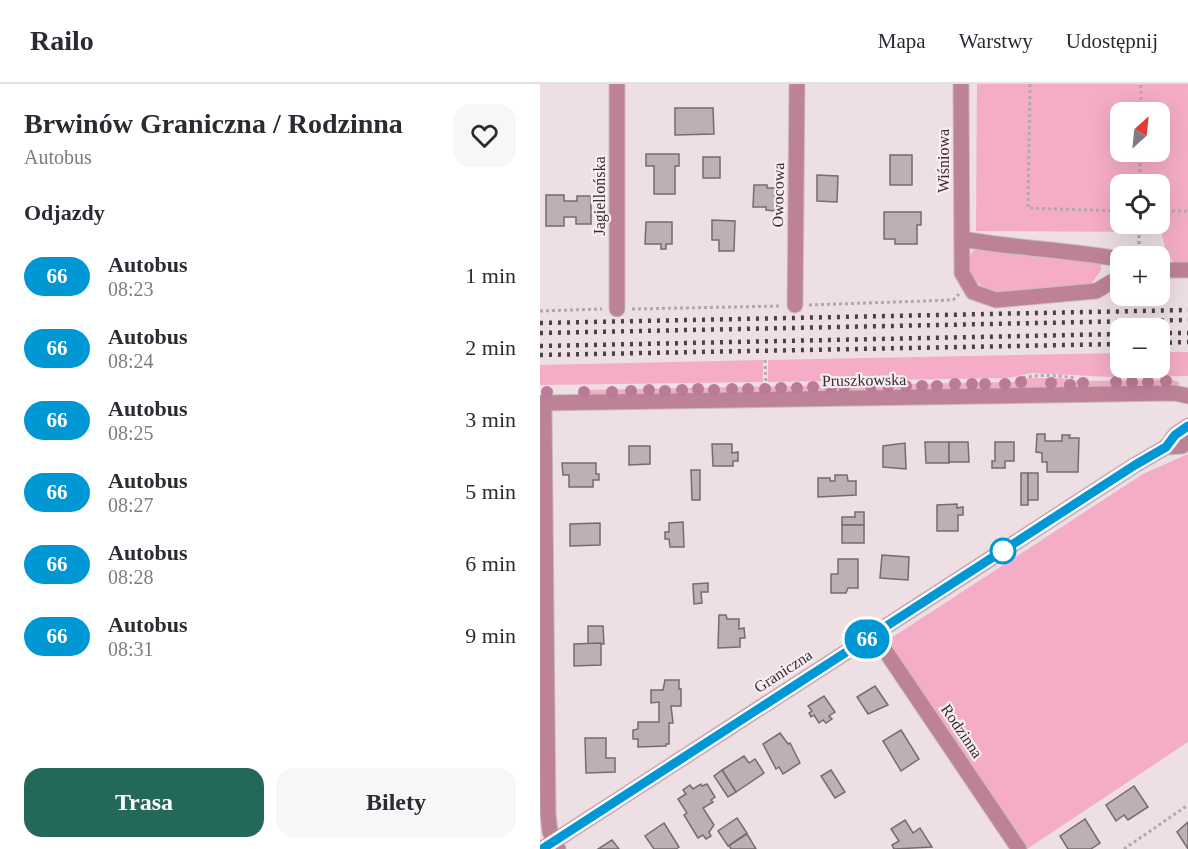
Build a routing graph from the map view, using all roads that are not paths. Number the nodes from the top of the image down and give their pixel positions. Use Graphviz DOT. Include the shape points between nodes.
graph roads {
  1 [pos="617,84"];
  2 [pos="797,84"];
  3 [pos="961,84"];
  4 [pos="962,239"];
  5 [pos="1110,257"];
  6 [pos="1170,270"];
  7 [pos="1188,270"];
  8 [pos="1110,283"];
  9 [pos="795,306"];
  10 [pos="616,309"];
  11 [pos="1188,396"];
  12 [pos="542,403"];
  13 [pos="1188,426"];
  14 [pos="1188,442"];
  15 [pos="1166,447"];
  16 [pos="874,634"];
  17 [pos="552,846"];
  18 [pos="1019,849"];
  1 -- 10 [label="street, Jagiellońska"];
  2 -- 9 [label="street, Owocowa"];
  3 -- 4 [label="street, Wiśniowa"];
  4 -- 5 [label="street"];
  4 -- 8 [label="street, Wiśniowa" via="962,273 968,284 973,292 996,300 1096,291"];
  6 -- 7 [label="street"];
  11 -- 12 [label="street, Pruszkowska" via="1174,393"];
  12 -- 17 [label="street" via="548,814"];
  13 -- 15 [label="street, Graniczna"];
  14 -- 15 [label="street, Graniczna"];
  15 -- 16 [label="street, Graniczna"];
  16 -- 17 [label="street, Graniczna"];
  16 -- 18 [label="street, Rodzinna"];
}
